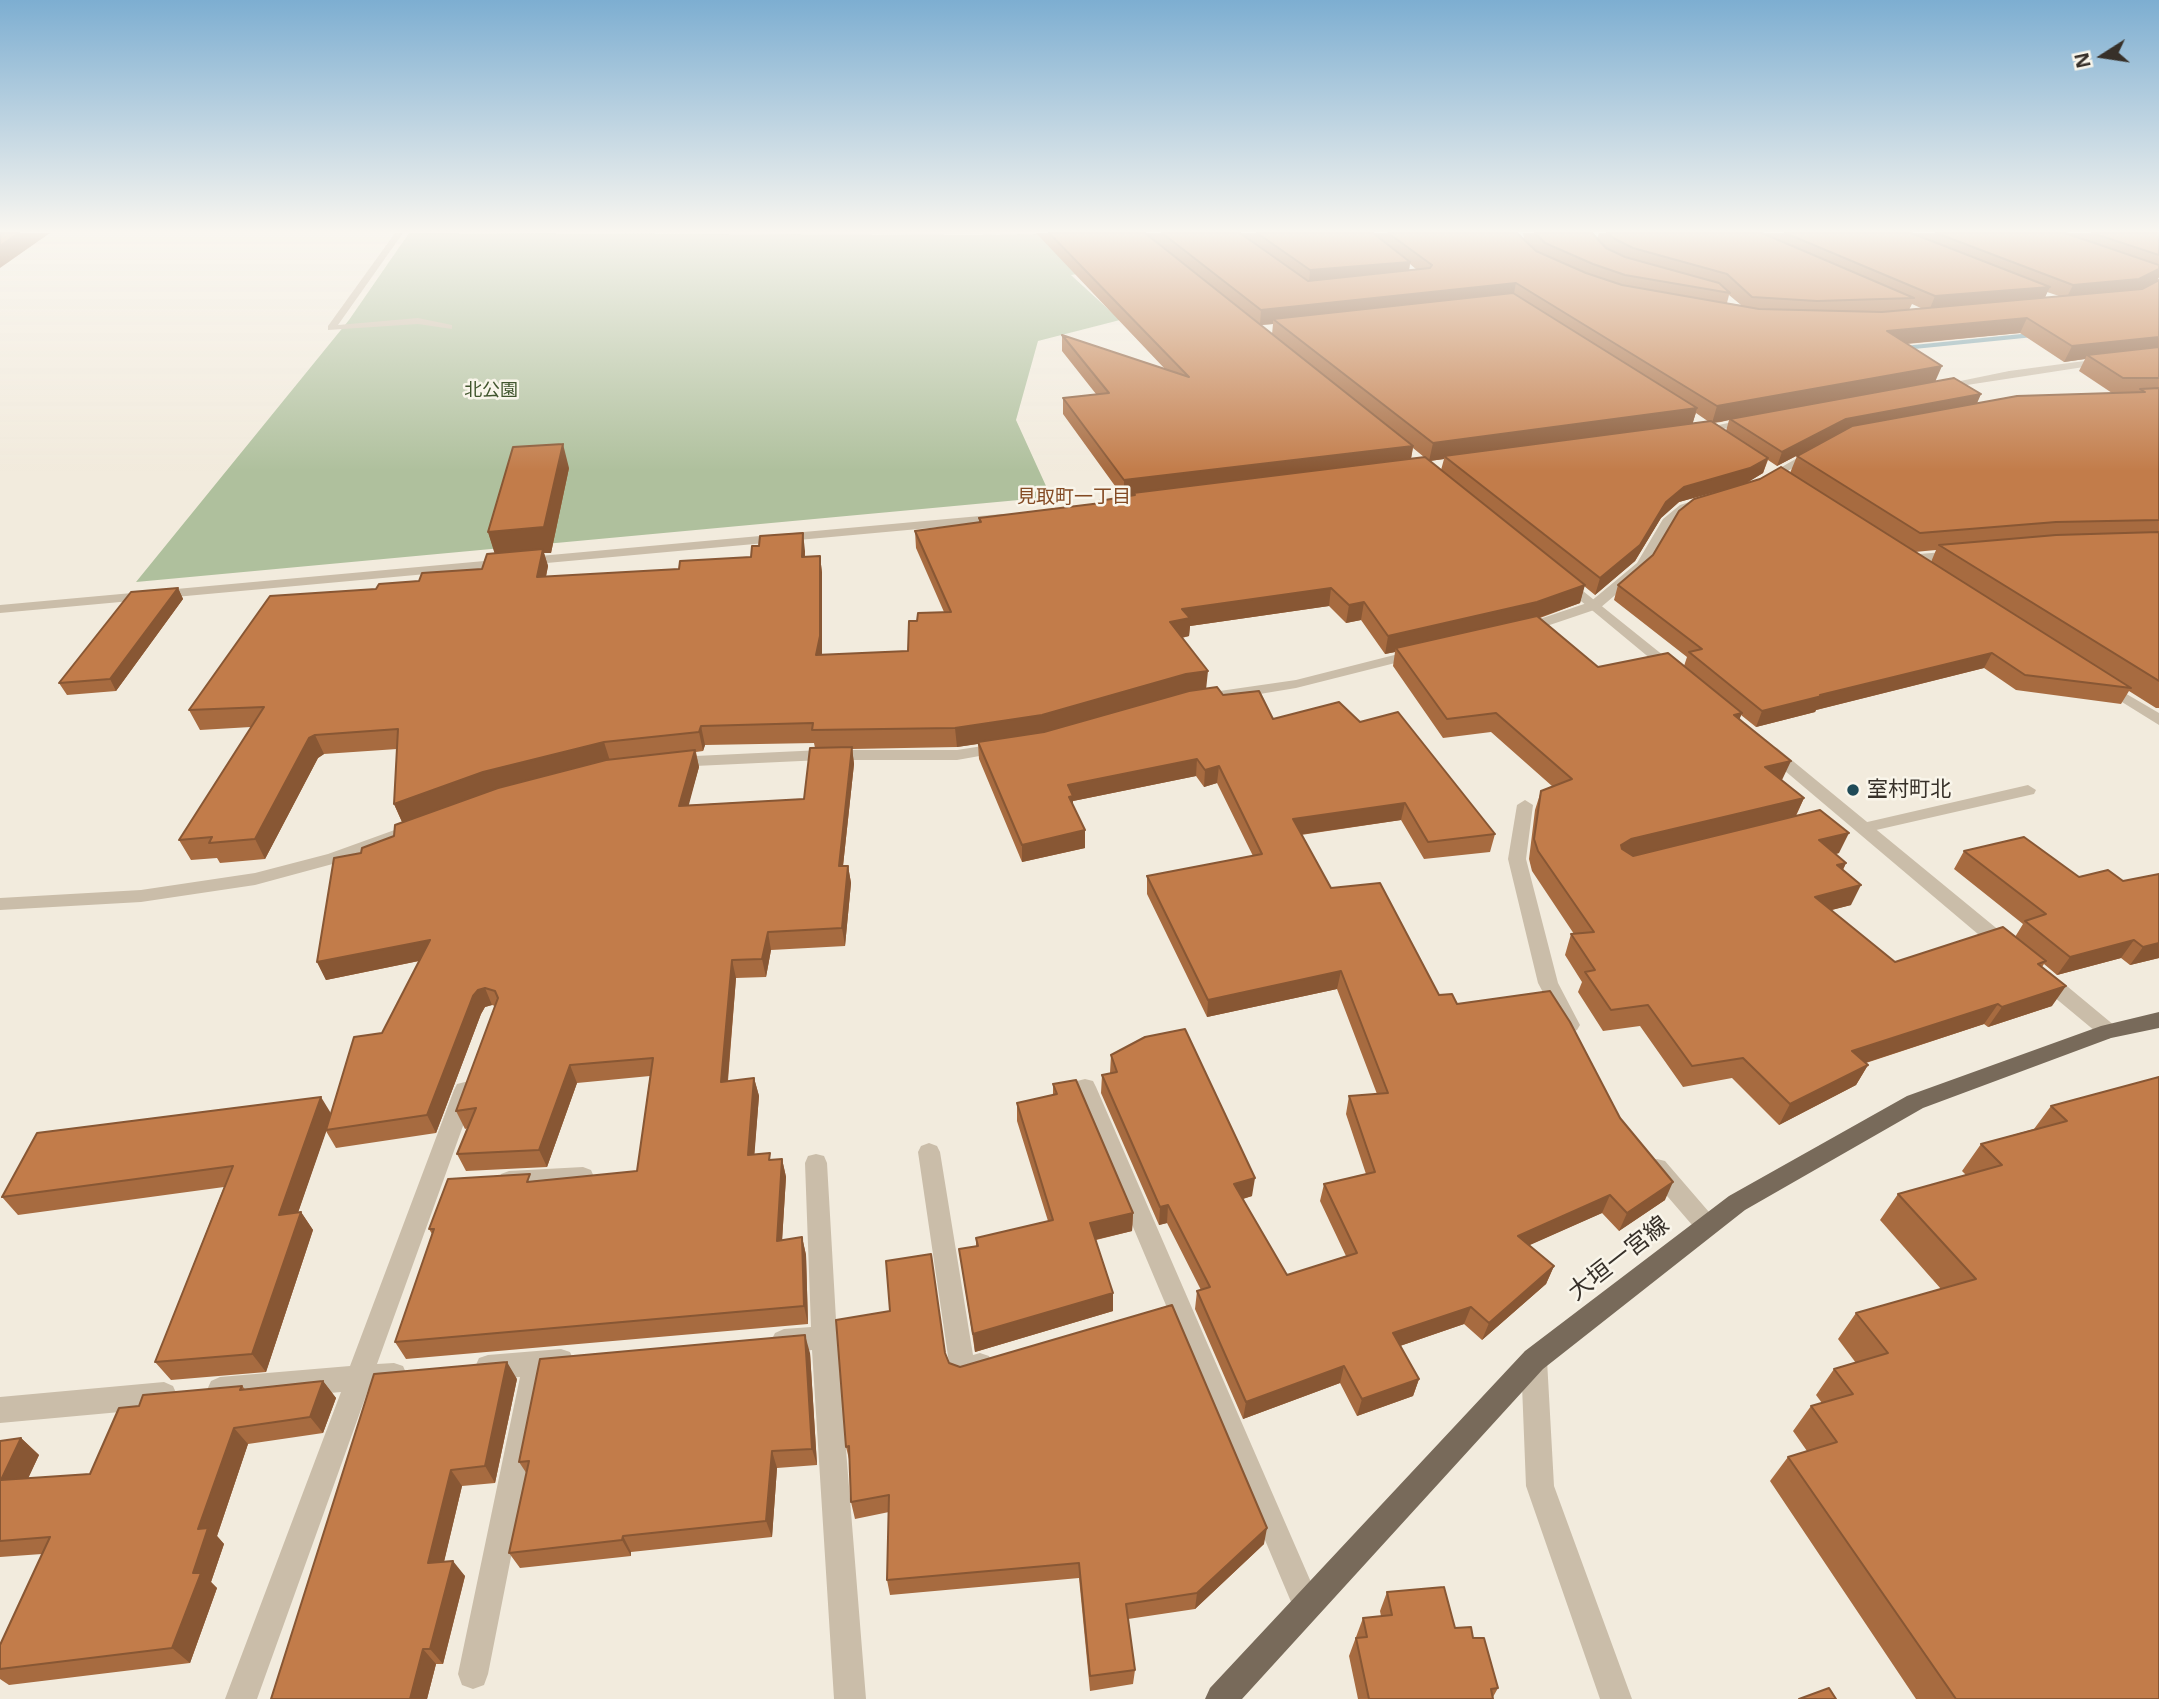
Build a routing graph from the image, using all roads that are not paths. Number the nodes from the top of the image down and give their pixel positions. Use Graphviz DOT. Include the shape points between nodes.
graph roads {
  1 [pos="342,312"];
  2 [pos="449,327"];
  3 [pos="2120,360"];
  4 [pos="1930,388"];
  5 [pos="1759,419"];
  6 [pos="1694,422"];
  7 [pos="1706,429"];
  8 [pos="1681,435"];
  9 [pos="1726,442"];
  10 [pos="1824,447"];
  11 [pos="1750,488"];
  12 [pos="1710,500"];
  13 [pos="1017,516"];
  14 [pos="1977,553"];
  15 [pos="1552,570"];
  16 [pos="1930,574"];
  17 [pos="1595,605"];
  18 [pos="0,609"];
  19 [pos="1511,632"];
  20 [pos="1432,649"];
  21 [pos="2090,676"];
  22 [pos="1689,683"];
  23 [pos="1186,701"];
  24 [pos="2159,720"];
  25 [pos="1762,743"];
  26 [pos="1019,745"];
  27 [pos="662,763"];
  28 [pos="2028,790"];
  29 [pos="1525,804"];
  30 [pos="1845,813"];
  31 [pos="1819,819"];
  32 [pos="434,821"];
  33 [pos="1863,828"];
  34 [pos="0,904"];
  35 [pos="2012,951"];
  36 [pos="2034,969"];
  37 [pos="2159,1020"];
  38 [pos="2108,1031"];
  39 [pos="1579,1044"];
  40 [pos="475,1064"];
  41 [pos="1084,1087"];
  42 [pos="1640,1149"];
  43 [pos="929,1152"];
  44 [pos="816,1163"];
  45 [pos="610,1176"];
  46 [pos="485,1182"];
  47 [pos="457,1184"];
  48 [pos="429,1186"];
  49 [pos="1707,1226"];
  50 [pos="1178,1306"];
  51 [pos="1153,1313"];
  52 [pos="824,1337"];
  53 [pos="755,1343"];
  54 [pos="591,1358"];
  55 [pos="1001,1359"];
  56 [pos="1534,1360"];
  57 [pos="536,1363"];
  58 [pos="467,1369"];
  59 [pos="426,1372"];
  60 [pos="357,1378"];
  61 [pos="0,1410"];
  62 [pos="1307,1606"];
  63 [pos="473,1674"];
  64 [pos="241,1699"];
  65 [pos="850,1699"];
  66 [pos="1221,1699"];
  67 [pos="1616,1699"];
  1 -- 2 [label="street" via="331,328 418,321"];
  3 -- 4 [label="street"];
  5 -- 7 [label="street"];
  6 -- 7 [label="street"];
  7 -- 8 [label="street"];
  7 -- 9 [label="street"];
  10 -- 11 [label="street"];
  12 -- 17 [label="street" via="1684,508 1667,523 1642,565"];
  13 -- 18 [label="street"];
  14 -- 16 [label="street" via="1902,555"];
  15 -- 17 [label="street"];
  17 -- 19 [label="street"];
  17 -- 22 [label="street"];
  20 -- 23 [label="street" via="1296,684"];
  21 -- 24 [label="street"];
  25 -- 30 [label="street"];
  26 -- 27 [label="street" via="957,755 782,756"];
  28 -- 33 [label="street"];
  29 -- 39 [label="street" via="1517,859 1548,983"];
  30 -- 31 [label="street"];
  30 -- 33 [label="street"];
  32 -- 34 [label="street" via="334,858 255,879 141,896"];
  33 -- 35 [label="street"];
  36 -- 38 [label="street"];
  37 -- 38 [label="main road, 大垣一宮線"];
  38 -- 49 [label="main road, 大垣一宮線" via="1915,1102 1737,1203"];
  40 -- 48 [label="street"];
  41 -- 50 [label="street"];
  42 -- 49 [label="street"];
  43 -- 55 [label="street" via="963,1370"];
  44 -- 52 [label="street"];
  45 -- 46 [label="street"];
  47 -- 48 [label="street"];
  48 -- 60 [label="street"];
  49 -- 56 [label="main road, 大垣一宮線"];
  50 -- 51 [label="street"];
  50 -- 62 [label="street"];
  52 -- 53 [label="street"];
  52 -- 65 [label="street"];
  54 -- 57 [label="street"];
  56 -- 62 [label="main road, 大垣一宮線"];
  56 -- 67 [label="street" via="1540,1486"];
  57 -- 58 [label="street"];
  57 -- 63 [label="street"];
  59 -- 60 [label="street"];
  60 -- 61 [label="street"];
  60 -- 64 [label="street"];
  62 -- 66 [label="main road, 大垣一宮線"];
}
